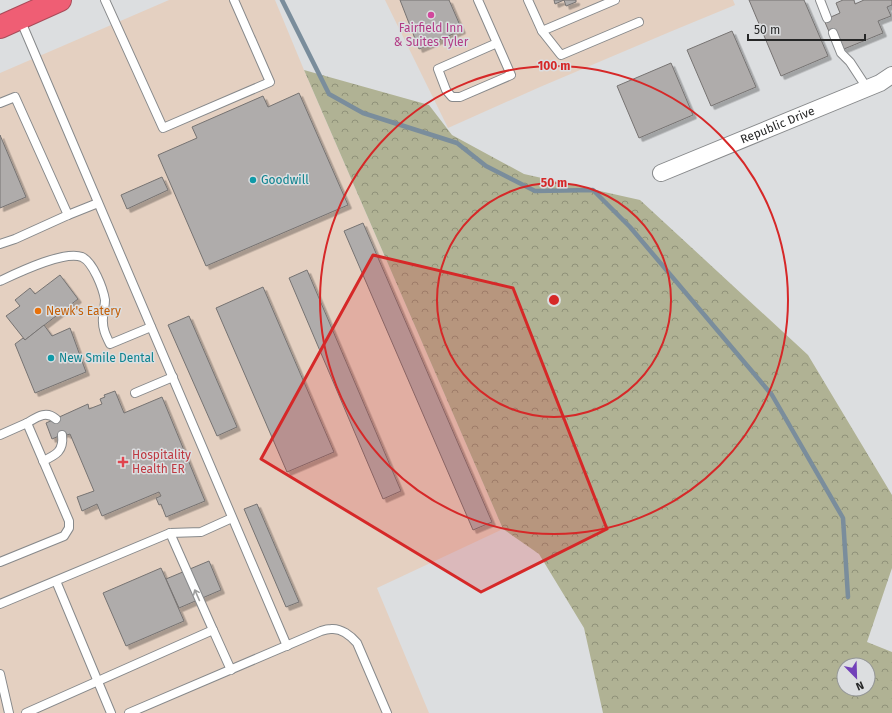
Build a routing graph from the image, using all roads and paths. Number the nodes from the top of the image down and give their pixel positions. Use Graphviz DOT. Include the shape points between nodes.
graph roads {
  1 [pos="60,0"];
  2 [pos="105,0"];
  3 [pos="234,0"];
  4 [pos="478,0"];
  5 [pos="528,0"];
  6 [pos="615,0"];
  7 [pos="820,0"];
  8 [pos="20,18"];
  9 [pos="828,18"];
  10 [pos="639,22"];
  11 [pos="0,27"];
  12 [pos="542,31"];
  13 [pos="833,33"];
  14 [pos="497,43"];
  15 [pos="892,74"];
  16 [pos="867,88"];
  17 [pos="0,103"];
  18 [pos="661,173"];
  19 [pos="98,203"];
  20 [pos="68,215"];
  21 [pos="0,244"];
  22 [pos="0,282"];
  23 [pos="152,327"];
  24 [pos="173,377"];
  25 [pos="135,393"];
  26 [pos="56,419"];
  27 [pos="27,423"];
  28 [pos="0,435"];
  29 [pos="62,435"];
  30 [pos="43,461"];
  31 [pos="232,518"];
  32 [pos="170,533"];
  33 [pos="0,562"];
  34 [pos="56,581"];
  35 [pos="0,604"];
  36 [pos="213,630"];
  37 [pos="287,646"];
  38 [pos="231,670"];
  39 [pos="0,674"];
  40 [pos="98,681"];
  41 [pos="9,713"];
  42 [pos="26,713"];
  43 [pos="111,713"];
  44 [pos="129,713"];
  45 [pos="387,713"];
  1 -- 8 [label="highway"];
  2 -- 3 [label="lane" via="163,128 270,82"];
  4 -- 14 [label="lane"];
  5 -- 12 [label="lane"];
  6 -- 12 [label="lane"];
  7 -- 9 [label="lane"];
  8 -- 11 [label="highway"];
  8 -- 19 [label="lane"];
  10 -- 12 [label="lane" via="561,55"];
  13 -- 16 [label="lane" via="841,53"];
  14 -- 14 [label="lane" via="510,75 460,97 452,97 446,90 438,69"];
  15 -- 16 [label="street, Republic Drive"];
  16 -- 18 [label="street, Republic Drive"];
  17 -- 20 [label="lane" via="15,97"];
  19 -- 20 [label="lane"];
  19 -- 23 [label="lane"];
  20 -- 21 [label="lane"];
  22 -- 23 [label="lane" via="19,272 62,257 81,257 94,270 103,293 103,328 110,344"];
  23 -- 24 [label="lane"];
  24 -- 25 [label="lane"];
  24 -- 31 [label="lane"];
  26 -- 27 [label="lane" via="46,414 37,416"];
  27 -- 28 [label="lane"];
  27 -- 30 [label="lane"];
  29 -- 30 [label="lane" via="62,446 56,455"];
  30 -- 33 [label="lane" via="69,522 69,528 64,536"];
  31 -- 32 [label="lane" via="201,532"];
  31 -- 37 [label="lane"];
  32 -- 34 [label="lane"];
  36 -- 32 [label="lane, one-way"];
  34 -- 35 [label="lane"];
  34 -- 40 [label="lane"];
  36 -- 38 [label="lane"];
  36 -- 40 [label="lane"];
  37 -- 38 [label="lane"];
  37 -- 45 [label="lane" via="330,628 346,633 357,643"];
  38 -- 44 [label="lane"];
  39 -- 41 [label="lane"];
  40 -- 42 [label="lane"];
  40 -- 43 [label="lane"];
}
